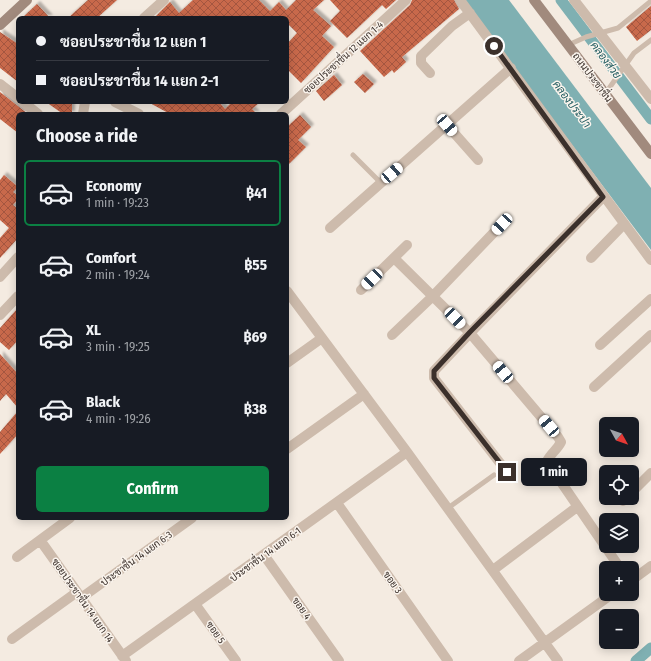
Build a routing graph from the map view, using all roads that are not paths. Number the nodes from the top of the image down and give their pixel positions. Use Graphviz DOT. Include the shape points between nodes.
graph roads {
  1 [pos="27,0"];
  2 [pos="164,0"];
  3 [pos="406,0"];
  4 [pos="460,0"];
  5 [pos="534,0"];
  6 [pos="574,0"];
  7 [pos="651,0"];
  8 [pos="470,13"];
  9 [pos="146,16"];
  10 [pos="0,25"];
  11 [pos="597,34"];
  12 [pos="651,40"];
  13 [pos="568,44"];
  14 [pos="510,68"];
  15 [pos="623,68"];
  16 [pos="430,73"];
  17 [pos="0,84"];
  18 [pos="605,94"];
  19 [pos="16,96"];
  20 [pos="651,99"];
  21 [pos="26,104"];
  22 [pos="119,104"];
  23 [pos="36,112"];
  24 [pos="135,112"];
  25 [pos="283,112"];
  26 [pos="447,125"];
  27 [pos="650,151"];
  28 [pos="353,155"];
  29 [pos="478,160"];
  30 [pos="381,183"];
  31 [pos="603,197"];
  32 [pos="502,224"];
  33 [pos="624,224"];
  34 [pos="330,228"];
  35 [pos="408,245"];
  36 [pos="394,258"];
  37 [pos="591,258"];
  38 [pos="16,259"];
  39 [pos="651,260"];
  40 [pos="1,276"];
  41 [pos="360,290"];
  42 [pos="289,294"];
  43 [pos="433,296"];
  44 [pos="16,298"];
  45 [pos="651,299"];
  46 [pos="0,315"];
  47 [pos="470,332"];
  48 [pos="392,335"];
  49 [pos="651,335"];
  50 [pos="322,338"];
  51 [pos="600,345"];
  52 [pos="289,362"];
  53 [pos="594,387"];
  54 [pos="364,394"];
  55 [pos="289,448"];
  56 [pos="407,452"];
  57 [pos="507,472"];
  58 [pos="651,473"];
  59 [pos="494,475"];
  60 [pos="639,485"];
  61 [pos="337,503"];
  62 [pos="577,507"];
  63 [pos="448,508"];
  64 [pos="67,520"];
  65 [pos="189,520"];
  66 [pos="40,540"];
  67 [pos="264,555"];
  68 [pos="17,556"];
  69 [pos="615,561"];
  70 [pos="651,566"];
  71 [pos="493,570"];
  72 [pos="639,575"];
  73 [pos="79,595"];
  74 [pos="602,601"];
  75 [pos="195,604"];
  76 [pos="12,639"];
  77 [pos="545,643"];
  78 [pos="124,659"];
  79 [pos="236,661"];
  80 [pos="339,661"];
  81 [pos="448,661"];
  82 [pos="519,661"];
  83 [pos="558,661"];
  1 -- 10 [label="main road"];
  2 -- 9 [label="street"];
  3 -- 25 [label="street, ซอยประชาชื่น 12 แยก 1-4"];
  4 -- 8 [label="street"];
  5 -- 13 [label="main road, ถนนประชาชื่น"];
  6 -- 11 [label="street"];
  7 -- 11 [label="lane" via="618,28"];
  8 -- 14 [label="street"];
  8 -- 16 [label="street" via="452,26 421,56 421,63"];
  11 -- 13 [label="lane"];
  11 -- 15 [label="street"];
  12 -- 15 [label="lane" via="634,53"];
  13 -- 18 [label="main road, ถนนประชาชื่น"];
  14 -- 26 [label="street"];
  14 -- 31 [label="street"];
  15 -- 18 [label="lane"];
  15 -- 20 [label="street"];
  17 -- 19 [label="street"];
  18 -- 27 [label="main road, ถนนประชาชื่น"];
  21 -- 23 [label="street"];
  22 -- 24 [label="street"];
  26 -- 29 [label="street"];
  26 -- 30 [label="street"];
  28 -- 30 [label="lane"];
  30 -- 34 [label="street"];
  31 -- 33 [label="street"];
  31 -- 47 [label="street"];
  32 -- 43 [label="street"];
  33 -- 37 [label="street"];
  33 -- 39 [label="street"];
  35 -- 36 [label="street"];
  36 -- 41 [label="street"];
  36 -- 43 [label="street"];
  38 -- 40 [label="street"];
  42 -- 50 [label="street"];
  43 -- 47 [label="street"];
  43 -- 48 [label="street"];
  44 -- 46 [label="street"];
  45 -- 51 [label="street"];
  47 -- 57 [label="street" via="437,366 434,378"];
  47 -- 62 [label="street" via="558,437 561,442 547,461"];
  49 -- 53 [label="street"];
  50 -- 52 [label="street"];
  50 -- 54 [label="street"];
  54 -- 55 [label="street"];
  54 -- 56 [label="street"];
  56 -- 61 [label="street, ประชาชื่น 14 แยก 6-1"];
  56 -- 63 [label="street"];
  58 -- 60 [label="street"];
  59 -- 63 [label="lane"];
  61 -- 67 [label="street, ประชาชื่น 14 แยก 6-1"];
  61 -- 81 [label="street, ขอย 3"];
  62 -- 69 [label="street"];
  62 -- 71 [label="street"];
  63 -- 71 [label="street"];
  64 -- 66 [label="street"];
  65 -- 73 [label="street, ประชาชื่น 14 แยก 6-3"];
  66 -- 68 [label="street"];
  66 -- 73 [label="street, ซอยประชาชื่น 14 แยก 14"];
  67 -- 75 [label="street, ประชาชื่น 14 แยก 6-1"];
  67 -- 80 [label="street, ขอย 4"];
  70 -- 72 [label="street"];
  71 -- 77 [label="street"];
  73 -- 76 [label="street, ประชาชื่น 14 แยก 6-3"];
  73 -- 78 [label="street, ซอยประชาชื่น 14 แยก 14"];
  74 -- 77 [label="street"];
  75 -- 78 [label="street, ประชาชื่น 14 แยก 6-1"];
  75 -- 79 [label="street, ฃอย 5"];
  77 -- 82 [label="street"];
  77 -- 83 [label="street"];
}
